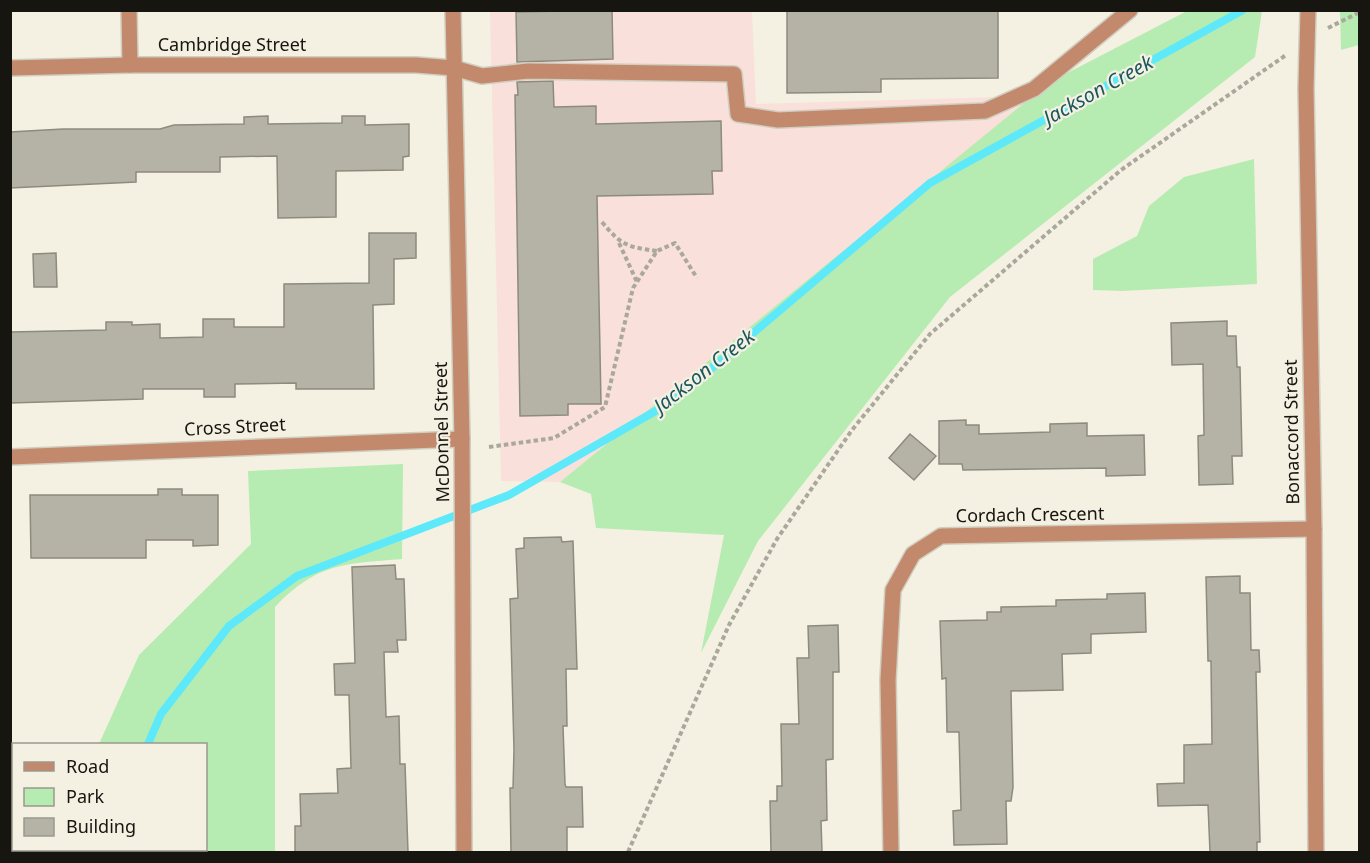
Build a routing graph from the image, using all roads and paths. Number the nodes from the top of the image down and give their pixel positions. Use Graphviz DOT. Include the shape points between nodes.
graph roads {
  1 [pos="129,10"];
  2 [pos="453,10"];
  3 [pos="1130,10"];
  4 [pos="1359,12"];
  5 [pos="1308,13"];
  6 [pos="1308,41"];
  7 [pos="130,65"];
  8 [pos="10,68"];
  9 [pos="454,68"];
  10 [pos="602,222"];
  11 [pos="619,242"];
  12 [pos="657,251"];
  13 [pos="697,278"];
  14 [pos="637,282"];
  15 [pos="462,439"];
  16 [pos="489,447"];
  17 [pos="10,457"];
  18 [pos="1314,529"];
  19 [pos="464,852"];
  20 [pos="628,852"];
  21 [pos="891,852"];
  22 [pos="1316,852"];
  1 -- 7 [label="street"];
  2 -- 9 [label="street, McDonnel Street"];
  3 -- 9 [label="street, Cambridge Street" via="1034,89 985,111 778,120 738,114 734,74 528,71 482,75"];
  4 -- 6 [label="path"];
  5 -- 6 [label="street, Bonaccord Street"];
  6 -- 18 [label="street, Bonaccord Street"];
  6 -- 20 [label="path" via="1121,170 930,334 852,430 777,539 729,625"];
  7 -- 8 [label="street, Cambridge Street"];
  7 -- 9 [label="street, Cambridge Street" via="416,64"];
  9 -- 15 [label="street, McDonnel Street"];
  10 -- 11 [label="path"];
  11 -- 12 [label="path"];
  11 -- 14 [label="path"];
  12 -- 13 [label="path" via="675,243"];
  12 -- 14 [label="path"];
  14 -- 16 [label="path" via="605,406 554,438"];
  15 -- 17 [label="street, Cross Street"];
  15 -- 19 [label="street, McDonnel Street"];
  18 -- 21 [label="street, Cordach Crescent" via="941,536 913,554 893,591 888,680"];
  18 -- 22 [label="street, Bonaccord Street"];
}
